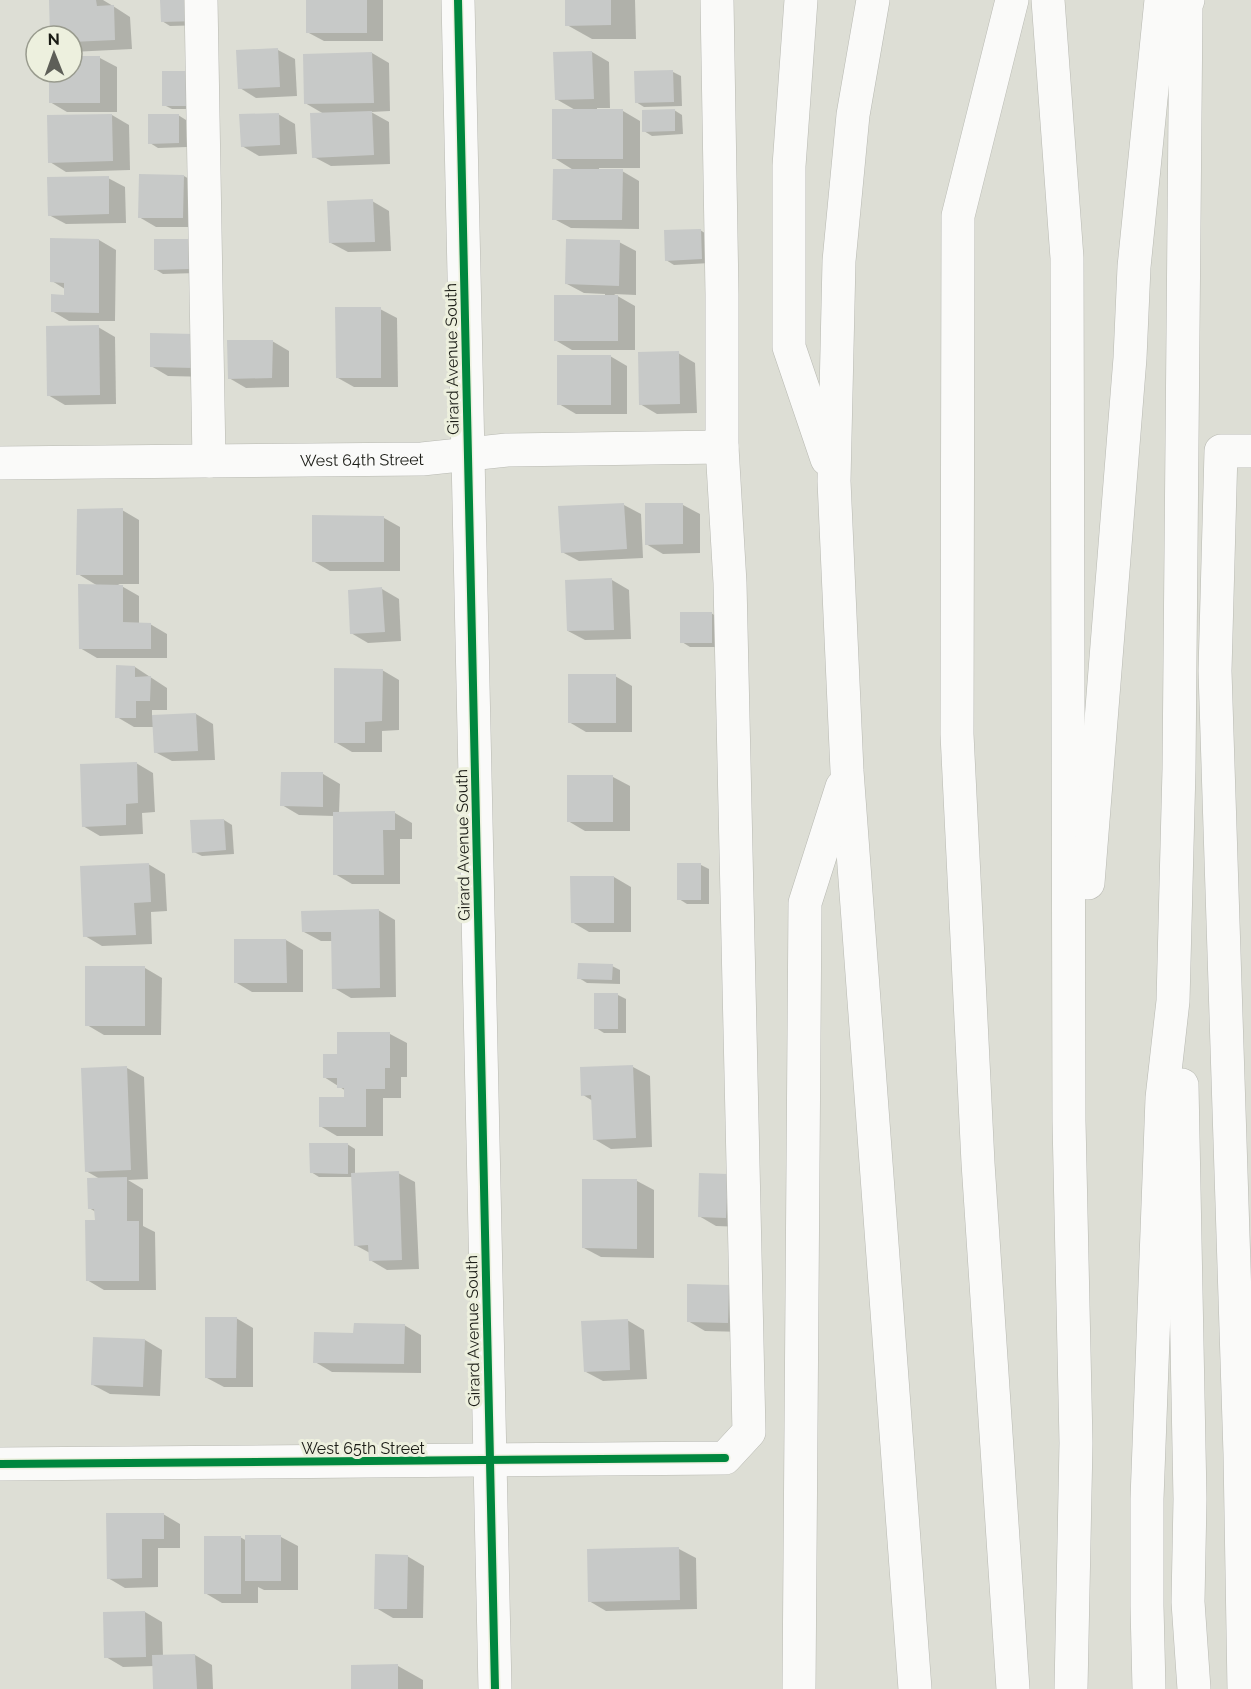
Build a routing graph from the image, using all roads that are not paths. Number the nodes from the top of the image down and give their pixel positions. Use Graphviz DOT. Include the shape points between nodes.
graph roads {
  1 [pos="201,0"];
  2 [pos="458,0"];
  3 [pos="717,0"];
  4 [pos="801,0"];
  5 [pos="873,0"];
  6 [pos="1012,0"];
  7 [pos="1048,0"];
  8 [pos="1161,0"];
  9 [pos="1188,0"];
  10 [pos="722,447"];
  11 [pos="1236,451"];
  12 [pos="468,454"];
  13 [pos="209,461"];
  14 [pos="0,463"];
  15 [pos="834,481"];
  16 [pos="847,771"];
  17 [pos="1173,1001"];
  18 [pos="1069,1121"];
  19 [pos="1246,1454"];
  20 [pos="490,1460"];
  21 [pos="0,1464"];
  22 [pos="495,1689"];
  23 [pos="799,1689"];
  24 [pos="915,1689"];
  25 [pos="1013,1689"];
  26 [pos="1071,1689"];
  27 [pos="1149,1689"];
  28 [pos="1194,1689"];
  29 [pos="1244,1689"];
  1 -- 13 [label="main road"];
  2 -- 12 [label="main road, Girard Avenue South"];
  3 -- 10 [label="main road"];
  4 -- 15 [label="main road" via="789,166 789,347"];
  5 -- 15 [label="main road" via="853,115 839,261"];
  6 -- 25 [label="main road" via="958,216 957,734 978,1163"];
  7 -- 18 [label="main road" via="1066,258"];
  8 -- 18 [label="main road" via="1134,267"];
  9 -- 17 [label="main road"];
  10 -- 12 [label="main road, West 64th Street"];
  10 -- 20 [label="main road, West 65th Street" via="730,583 749,1432 725,1458"];
  11 -- 19 [label="main road" via="1215,671"];
  12 -- 13 [label="main road, West 64th Street" via="422,459"];
  12 -- 20 [label="main road, Girard Avenue South"];
  13 -- 14 [label="main road, West 64th Street"];
  15 -- 16 [label="main road"];
  16 -- 23 [label="main road" via="805,903"];
  16 -- 24 [label="main road"];
  17 -- 27 [label="main road" via="1162,1098 1147,1499"];
  17 -- 28 [label="main road" via="1184,1098 1188,1602"];
  18 -- 26 [label="main road" via="1076,1443"];
  19 -- 29 [label="main road"];
  20 -- 21 [label="main road, West 65th Street"];
  20 -- 22 [label="main road, Girard Avenue South"];
}
